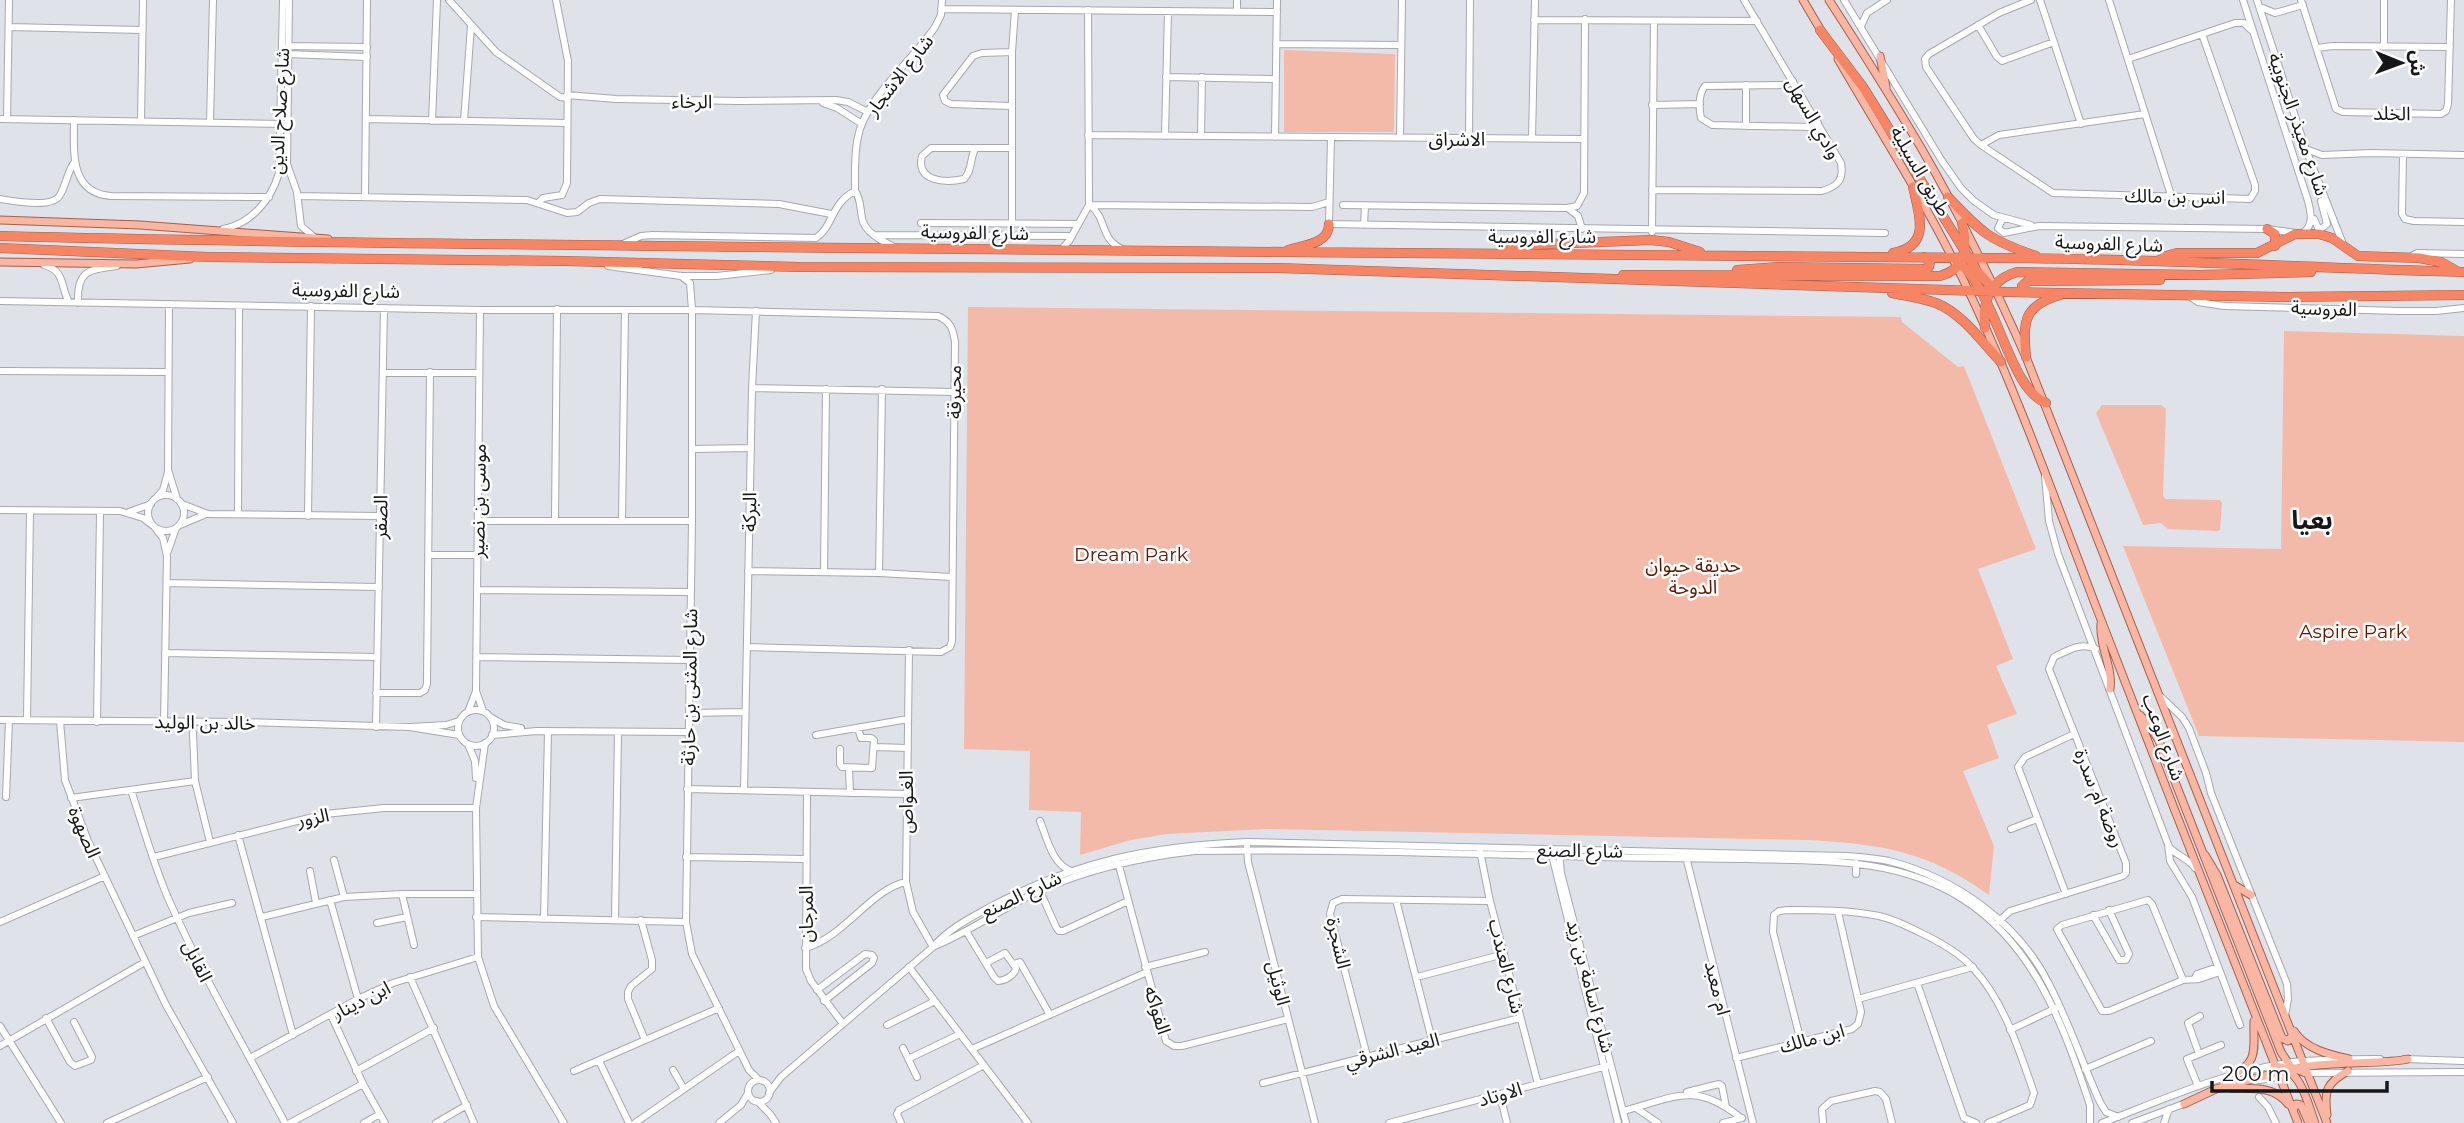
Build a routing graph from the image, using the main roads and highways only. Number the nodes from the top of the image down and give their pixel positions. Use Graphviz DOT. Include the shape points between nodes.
graph roads {
  1 [pos="1803,0"];
  2 [pos="1829,0"];
  3 [pos="1820,30"];
  4 [pos="1880,56"];
  5 [pos="1887,91"];
  6 [pos="1913,187"];
  7 [pos="1948,197"];
  8 [pos="0,220"];
  9 [pos="1962,223"];
  10 [pos="1329,227"];
  11 [pos="2267,229"];
  12 [pos="0,236"];
  13 [pos="362,243"];
  14 [pos="2275,246"];
  15 [pos="0,248"];
  16 [pos="1276,253"];
  17 [pos="1499,254"];
  18 [pos="1712,255"];
  19 [pos="1875,256"];
  20 [pos="208,257"];
  21 [pos="1924,257"];
  22 [pos="1952,257"];
  23 [pos="1980,258"];
  24 [pos="2045,259"];
  25 [pos="1963,260"];
  26 [pos="0,262"];
  27 [pos="2157,262"];
  28 [pos="2337,268"];
  29 [pos="2462,272"];
  30 [pos="1679,275"];
  31 [pos="2200,275"];
  32 [pos="1565,278"];
  33 [pos="1867,288"];
  34 [pos="1968,291"];
  35 [pos="1990,291"];
  36 [pos="2029,292"];
  37 [pos="2070,292"];
  38 [pos="2464,295"];
  39 [pos="1985,328"];
  40 [pos="2026,357"];
  41 [pos="2001,362"];
  42 [pos="2046,403"];
  43 [pos="2101,620"];
  44 [pos="2110,688"];
  45 [pos="2138,713"];
  46 [pos="2201,850"];
  47 [pos="2234,885"];
  48 [pos="2251,895"];
  49 [pos="2255,1016"];
  50 [pos="2285,1016"];
  51 [pos="2292,1036"];
  52 [pos="2349,1059"];
  53 [pos="2408,1059"];
  54 [pos="2304,1067"];
  55 [pos="2291,1069"];
  56 [pos="2348,1071"];
  57 [pos="2277,1072"];
  58 [pos="2231,1076"];
  59 [pos="2230,1088"];
  60 [pos="2185,1104"];
  61 [pos="2292,1110"];
  62 [pos="2298,1123"];
  63 [pos="2309,1123"];
  64 [pos="2315,1123"];
  65 [pos="2327,1123"];
  1 -- 3 [label="main road, طريق السيلية"];
  2 -- 5 [label="main road, طريق السيلية"];
  3 -- 6 [label="main road, طريق السيلية"];
  3 -- 25 [label="highway" via="1863,87"];
  4 -- 5 [label="main road"];
  5 -- 7 [label="main road, طريق السيلية"];
  6 -- 19 [label="highway" via="1921,224 1917,238 1904,250"];
  6 -- 22 [label="main road, طريق السيلية"];
  7 -- 9 [label="main road, طريق السيلية"];
  7 -- 24 [label="highway" via="1990,238"];
  8 -- 13 [label="main road, شارع الفروسية" via="215,230"];
  9 -- 23 [label="main road, طريق السيلية"];
  9 -- 25 [label="highway"];
  10 -- 16 [label="highway" via="1325,237 1313,243"];
  11 -- 14 [label="highway" via="2276,236"];
  12 -- 13 [label="highway, شارع الفروسية"];
  13 -- 16 [label="highway, شارع الفروسية"];
  14 -- 27 [label="highway" via="2253,254 2173,254"];
  14 -- 29 [label="highway" via="2300,234 2324,235 2358,256 2439,261"];
  15 -- 20 [label="highway, شارع الفروسية"];
  16 -- 17 [label="highway, شارع الفروسية"];
  17 -- 18 [label="highway, شارع الفروسية"];
  17 -- 18 [label="highway" via="1521,245 1651,235"];
  18 -- 19 [label="highway, شارع الفروسية"];
  19 -- 21 [label="highway, شارع الفروسية"];
  20 -- 26 [label="main road, شارع الفروسية" via="136,264"];
  20 -- 32 [label="highway, شارع الفروسية" via="800,267 1278,268"];
  21 -- 22 [label="highway, شارع الفروسية"];
  21 -- 30 [label="highway" via="1930,262 1925,269 1779,267"];
  22 -- 25 [label="highway"];
  23 -- 24 [label="highway, شارع الفروسية"];
  23 -- 25 [label="highway, شارع الفروسية"];
  23 -- 35 [label="main road, شارع الوعب"];
  24 -- 27 [label="highway, شارع الفروسية"];
  25 -- 30 [label="highway, شارع الفروسية" via="1945,275 1932,277"];
  25 -- 34 [label="main road"];
  25 -- 35 [label="highway"];
  27 -- 28 [label="highway, شارع الفروسية"];
  28 -- 29 [label="highway, شارع الفروسية"];
  28 -- 31 [label="highway"];
  30 -- 32 [label="highway"];
  31 -- 35 [label="highway" via="2021,272 2007,275"];
  31 -- 36 [label="highway" via="2149,281 2026,281 2022,288"];
  32 -- 33 [label="highway, شارع الفروسية"];
  33 -- 34 [label="highway, شارع الفروسية"];
  33 -- 41 [label="highway" via="1946,308"];
  34 -- 35 [label="highway, شارع الفروسية"];
  34 -- 39 [label="main road"];
  35 -- 36 [label="highway, شارع الفروسية"];
  35 -- 39 [label="highway"];
  35 -- 40 [label="main road, شارع الوعب"];
  35 -- 42 [label="highway" via="2024,385 2033,397"];
  36 -- 37 [label="highway, شارع الفروسية"];
  37 -- 38 [label="highway, شارع الفروسية"];
  37 -- 40 [label="highway" via="2042,300 2030,311 2025,326"];
  39 -- 41 [label="main road"];
  40 -- 42 [label="main road, شارع الوعب"];
  41 -- 43 [label="main road, شارع الوعب"];
  42 -- 47 [label="main road, شارع الوعب"];
  43 -- 44 [label="main road" via="2100,635 2112,673"];
  43 -- 45 [label="main road, شارع الوعب"];
  45 -- 46 [label="main road" via="2155,733"];
  45 -- 49 [label="main road, شارع الوعب"];
  46 -- 51 [label="main road" via="2214,868 2282,1038 2288,1041"];
  46 -- 55 [label="main road"];
  47 -- 48 [label="main road"];
  47 -- 50 [label="main road, شارع الوعب"];
  49 -- 57 [label="main road, شارع الوعب"];
  49 -- 58 [label="main road" via="2252,1059 2247,1068"];
  50 -- 51 [label="main road, شارع الوعب"];
  50 -- 52 [label="main road" via="2303,1042"];
  51 -- 54 [label="main road, شارع الوعب"];
  53 -- 54 [label="main road"];
  54 -- 55 [label="main road"];
  54 -- 65 [label="main road, شارع الوعب"];
  55 -- 57 [label="main road"];
  55 -- 64 [label="main road"];
  56 -- 65 [label="main road" via="2328,1088"];
  57 -- 60 [label="main road" via="2216,1089"];
  57 -- 61 [label="main road, شارع الوعب"];
  59 -- 61 [label="main road" via="2272,1091"];
  61 -- 62 [label="main road, شارع الوعب"];
  61 -- 63 [label="main road" via="2301,1105"];
}
